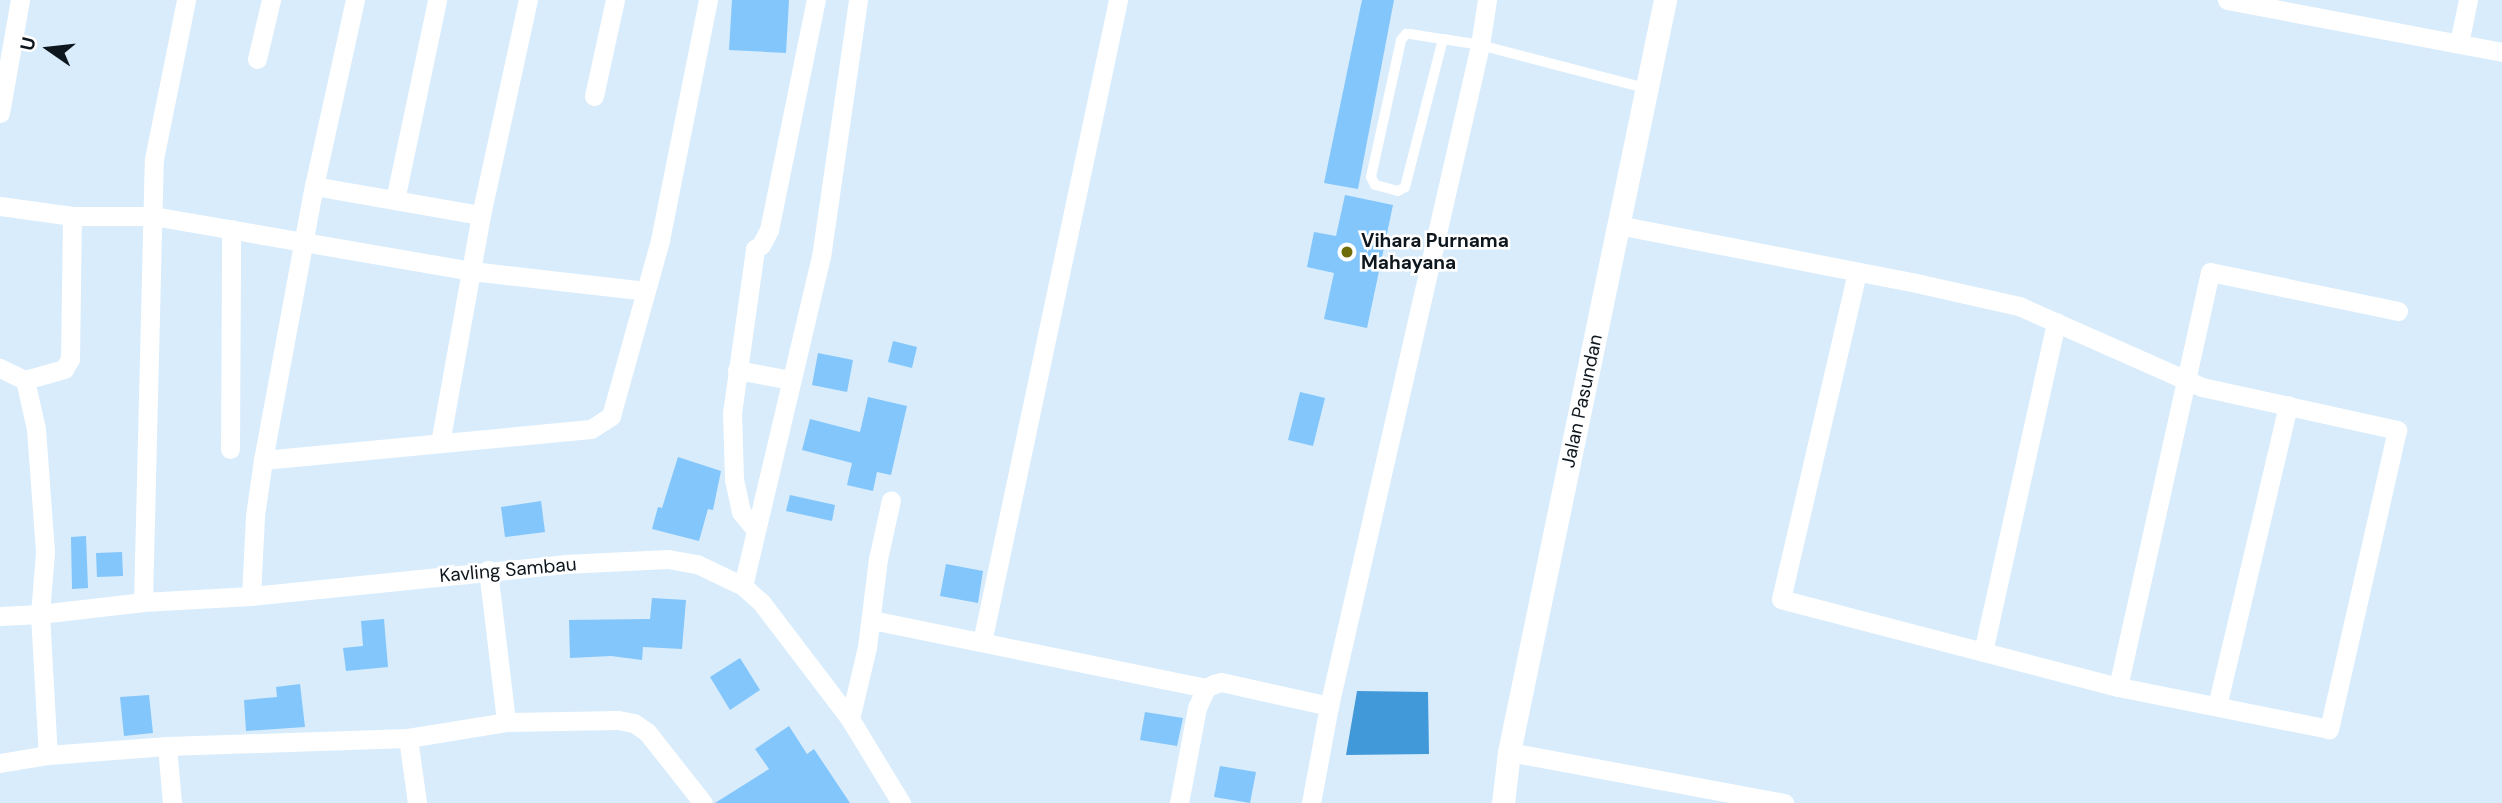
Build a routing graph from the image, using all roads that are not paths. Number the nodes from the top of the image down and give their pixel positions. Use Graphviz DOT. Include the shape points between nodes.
graph roads {
  1 [pos="20,0"];
  2 [pos="186,0"];
  3 [pos="271,0"];
  4 [pos="355,0"];
  5 [pos="437,0"];
  6 [pos="528,0"];
  7 [pos="615,0"];
  8 [pos="708,0"];
  9 [pos="816,0"];
  10 [pos="858,0"];
  11 [pos="1118,0"];
  12 [pos="1487,0"];
  13 [pos="1665,0"];
  14 [pos="2231,0"];
  15 [pos="2468,0"];
  16 [pos="2288,5"];
  17 [pos="1443,38"];
  18 [pos="2459,43"];
  19 [pos="1480,45"];
  20 [pos="2502,52"];
  21 [pos="257,60"];
  22 [pos="1646,88"];
  23 [pos="594,96"];
  24 [pos="0,113"];
  25 [pos="313,187"];
  26 [pos="395,200"];
  27 [pos="0,206"];
  28 [pos="481,215"];
  29 [pos="72,216"];
  30 [pos="153,216"];
  31 [pos="1618,225"];
  32 [pos="231,229"];
  33 [pos="303,240"];
  34 [pos="471,271"];
  35 [pos="1857,272"];
  36 [pos="646,291"];
  37 [pos="2398,312"];
  38 [pos="2056,322"];
  39 [pos="0,369"];
  40 [pos="737,370"];
  41 [pos="26,380"];
  42 [pos="791,380"];
  43 [pos="2187,380"];
  44 [pos="2288,405"];
  45 [pos="440,443"];
  46 [pos="230,449"];
  47 [pos="263,460"];
  48 [pos="891,500"];
  49 [pos="755,529"];
  50 [pos="488,570"];
  51 [pos="743,586"];
  52 [pos="251,596"];
  53 [pos="143,602"];
  54 [pos="40,614"];
  55 [pos="0,616"];
  56 [pos="872,620"];
  57 [pos="982,642"];
  58 [pos="1983,652"];
  59 [pos="2118,687"];
  60 [pos="1206,688"];
  61 [pos="1329,706"];
  62 [pos="2217,706"];
  63 [pos="850,719"];
  64 [pos="506,722"];
  65 [pos="408,738"];
  66 [pos="167,746"];
  67 [pos="1509,752"];
  68 [pos="48,755"];
  69 [pos="0,763"];
  70 [pos="172,803"];
  71 [pos="417,803"];
  72 [pos="703,803"];
  73 [pos="901,803"];
  74 [pos="1179,803"];
  75 [pos="1311,803"];
  76 [pos="1503,803"];
  77 [pos="1784,803"];
  1 -- 24 [label="street"];
  2 -- 30 [label="street" via="156,142"];
  3 -- 21 [label="street"];
  4 -- 25 [label="street"];
  5 -- 26 [label="street"];
  6 -- 28 [label="street"];
  7 -- 23 [label="street"];
  8 -- 36 [label="street"];
  9 -- 40 [label="street" via="769,230 755,249"];
  10 -- 42 [label="street" via="821,257"];
  11 -- 57 [label="street"];
  12 -- 19 [label="street"];
  13 -- 22 [label="street, Jalan Pasundan"];
  14 -- 16 [label="street"];
  15 -- 18 [label="street"];
  16 -- 18 [label="street"];
  17 -- 17 [label="lane" via="1410,34 1401,40 1371,177 1375,185 1400,191 1405,187"];
  17 -- 19 [label="lane"];
  18 -- 20 [label="street"];
  19 -- 22 [label="lane"];
  19 -- 61 [label="street"];
  22 -- 31 [label="street, Jalan Pasundan"];
  25 -- 26 [label="street"];
  25 -- 33 [label="street"];
  26 -- 28 [label="street"];
  27 -- 29 [label="street"];
  28 -- 34 [label="street"];
  29 -- 30 [label="street"];
  29 -- 41 [label="street" via="70,359 64,369"];
  30 -- 32 [label="street"];
  30 -- 53 [label="street"];
  31 -- 35 [label="street"];
  31 -- 67 [label="street, Jalan Pasundan"];
  32 -- 33 [label="street"];
  32 -- 46 [label="street"];
  33 -- 34 [label="street"];
  33 -- 47 [label="street"];
  34 -- 36 [label="street"];
  34 -- 45 [label="street"];
  35 -- 38 [label="street" via="2019,306"];
  35 -- 58 [label="street" via="1781,599"];
  36 -- 45 [label="street" via="615,409 606,421 591,429"];
  37 -- 43 [label="street" via="2210,272"];
  38 -- 43 [label="street"];
  38 -- 58 [label="street"];
  39 -- 41 [label="street"];
  40 -- 42 [label="street"];
  40 -- 49 [label="street" via="732,413 734,480 741,512"];
  41 -- 54 [label="street" via="36,429 45,552"];
  42 -- 49 [label="street"];
  43 -- 44 [label="street"];
  43 -- 59 [label="street"];
  44 -- 62 [label="street"];
  44 -- 62 [label="street" via="2397,430 2329,729"];
  45 -- 47 [label="street"];
  47 -- 52 [label="street"];
  48 -- 56 [label="street" via="878,559"];
  49 -- 51 [label="street"];
  50 -- 51 [label="street, Kavling Sambau" via="668,559 697,564"];
  50 -- 52 [label="street, Kavling Sambau"];
  50 -- 64 [label="street"];
  51 -- 63 [label="street, Kavling Sambau" via="761,602"];
  52 -- 53 [label="street, Kavling Sambau"];
  53 -- 54 [label="street, Kavling Sambau"];
  54 -- 55 [label="street, Kavling Sambau"];
  54 -- 68 [label="street"];
  56 -- 57 [label="street"];
  56 -- 63 [label="street"];
  57 -- 60 [label="street"];
  58 -- 59 [label="street"];
  59 -- 62 [label="street"];
  60 -- 61 [label="street" via="1221,682"];
  60 -- 74 [label="street" via="1197,708"];
  61 -- 75 [label="street"];
  63 -- 73 [label="street, Kavling Sambau"];
  64 -- 65 [label="street"];
  64 -- 72 [label="street" via="634,723 647,732"];
  65 -- 66 [label="street"];
  65 -- 71 [label="street"];
  66 -- 68 [label="street"];
  66 -- 70 [label="street"];
  67 -- 76 [label="street, Jalan Pasundan"];
  67 -- 77 [label="street"];
  68 -- 69 [label="street"];
}
